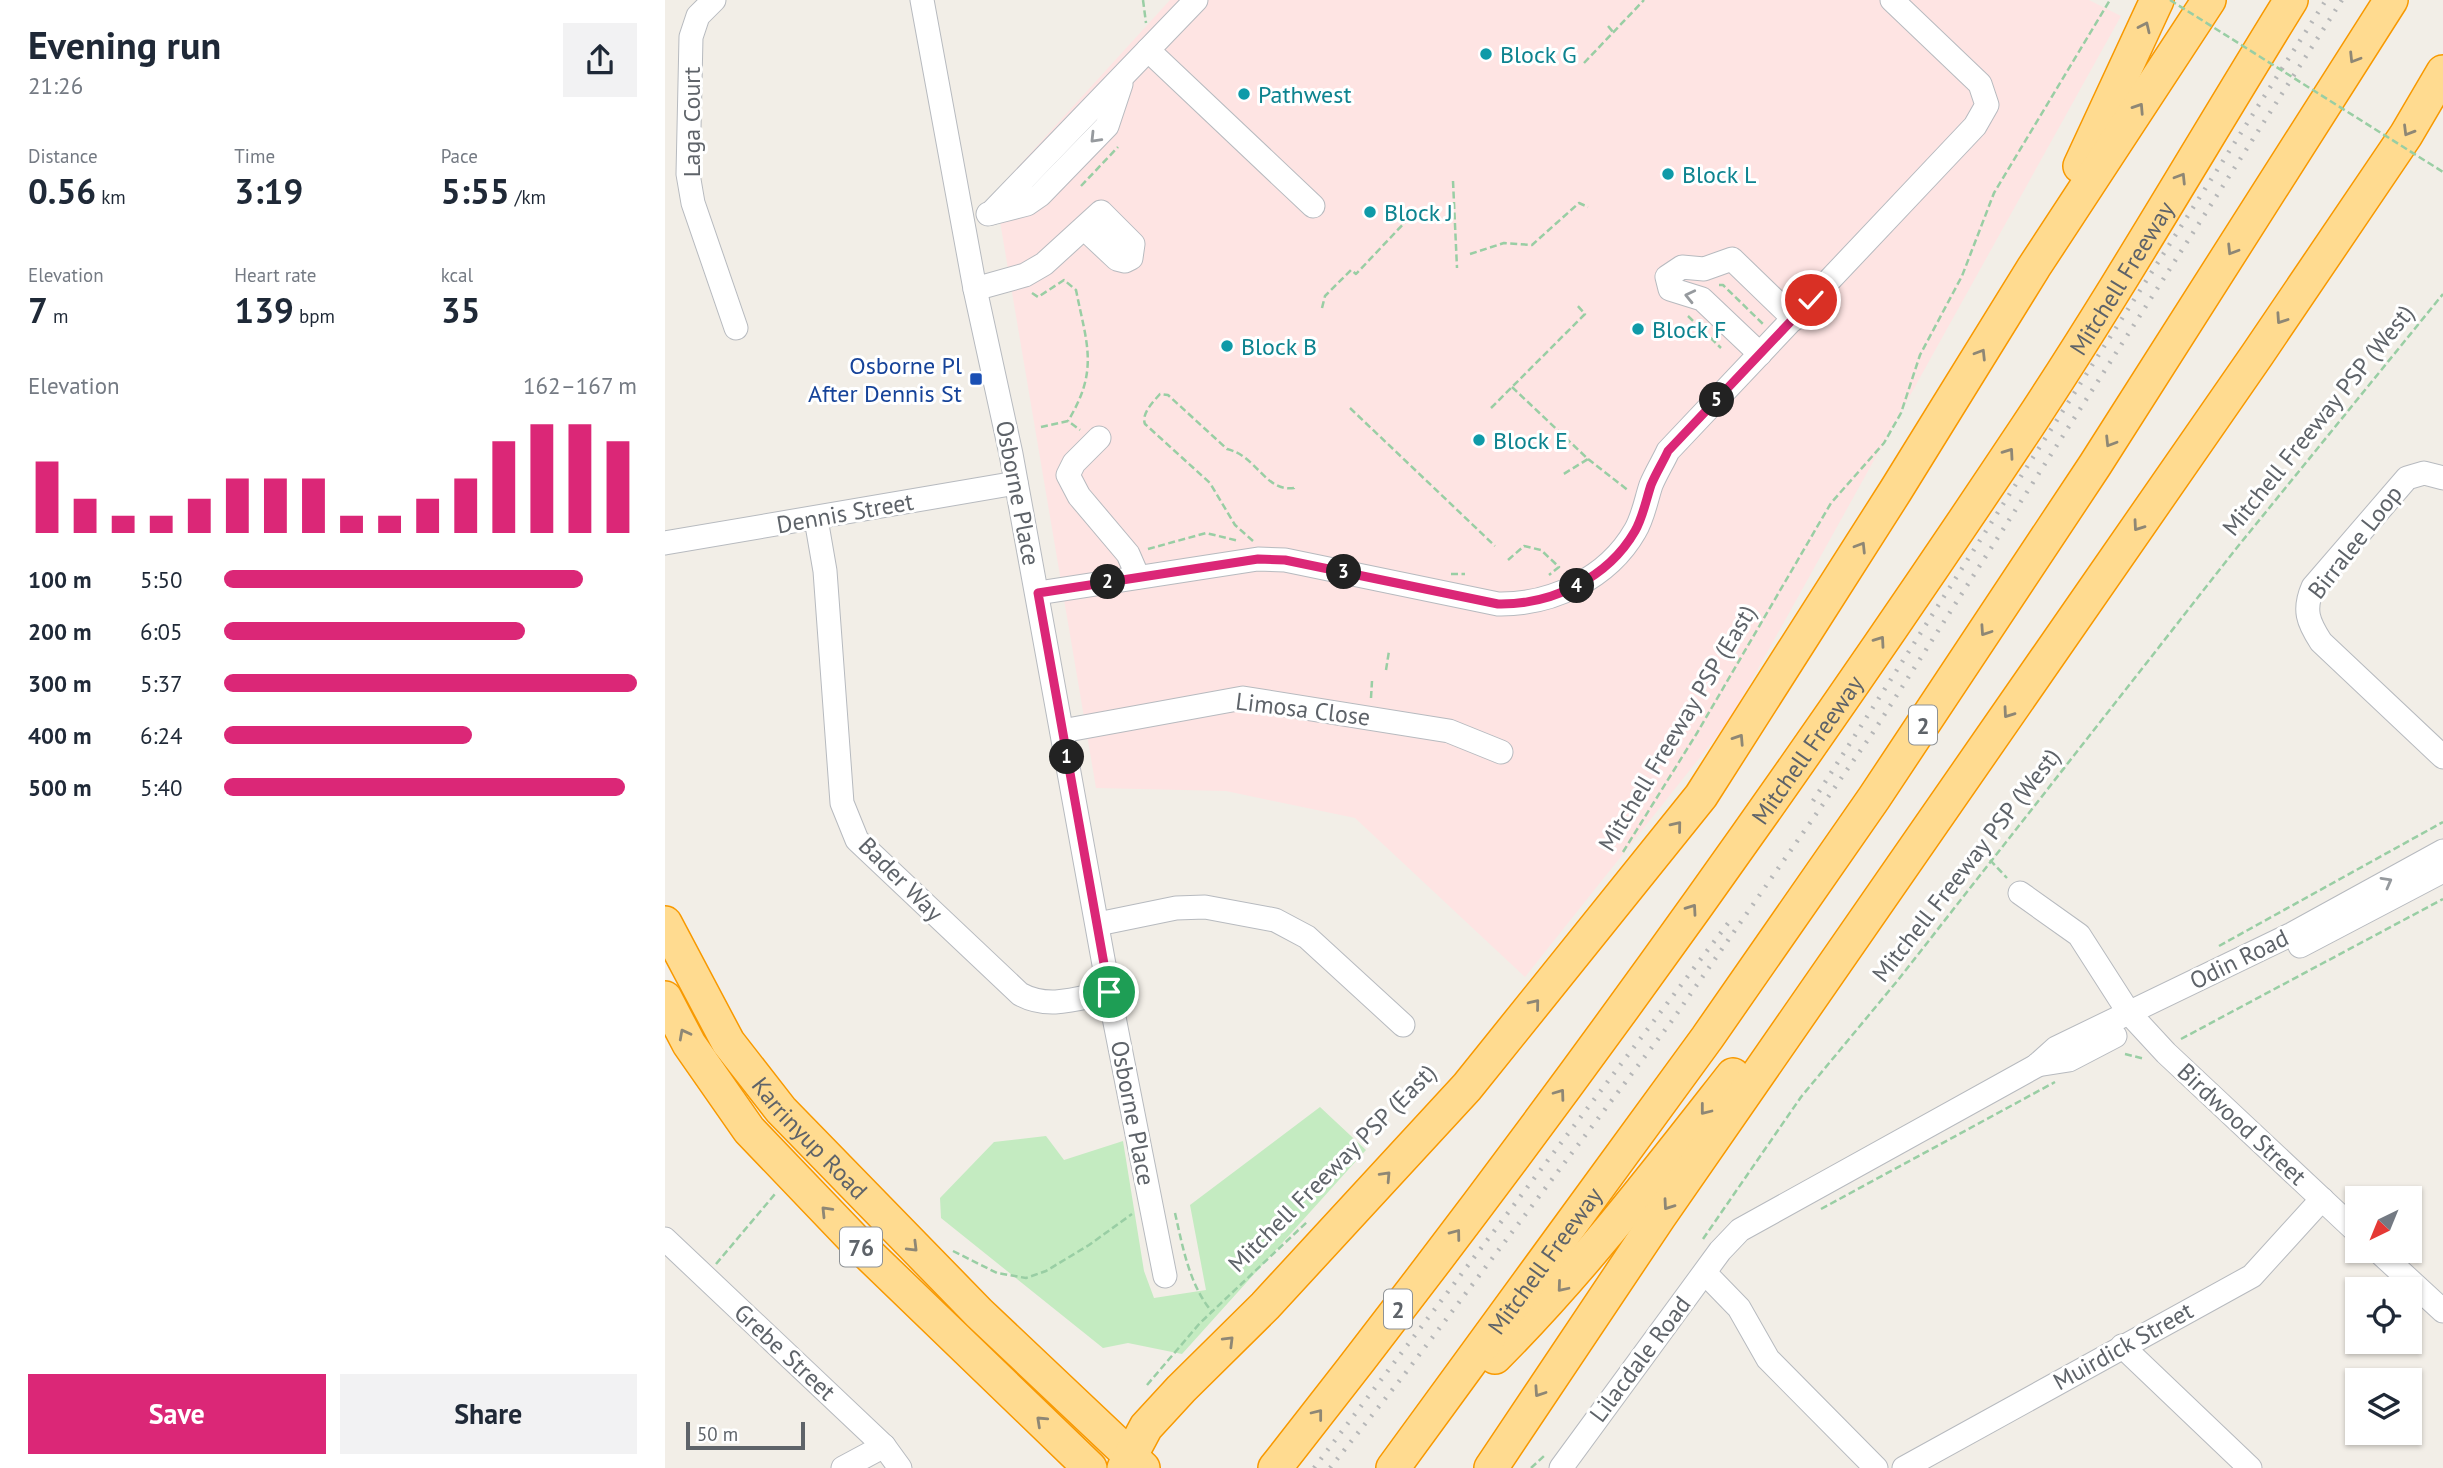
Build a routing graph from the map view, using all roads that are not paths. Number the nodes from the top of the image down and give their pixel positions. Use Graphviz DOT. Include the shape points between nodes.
graph roads {
  1 [pos="714,0"];
  2 [pos="922,0"];
  3 [pos="1196,0"];
  4 [pos="1892,0"];
  5 [pos="2157,0"];
  6 [pos="2209,0"];
  7 [pos="2291,0"];
  8 [pos="2391,0"];
  9 [pos="1148,50"];
  10 [pos="2443,72"];
  11 [pos="1313,206"];
  12 [pos="963,222"];
  13 [pos="1085,229"];
  14 [pos="2034,267"];
  15 [pos="975,289"];
  16 [pos="1794,318"];
  17 [pos="736,328"];
  18 [pos="1760,354"];
  19 [pos="1097,439"];
  20 [pos="2443,478"];
  21 [pos="1016,483"];
  22 [pos="816,519"];
  23 [pos="668,541"];
  24 [pos="1138,577"];
  25 [pos="1038,593"];
  26 [pos="1062,732"];
  27 [pos="1501,752"];
  28 [pos="2443,757"];
  29 [pos="1930,826"];
  30 [pos="2443,851"];
  31 [pos="2443,871"];
  32 [pos="2020,893"];
  33 [pos="665,923"];
  34 [pos="1098,924"];
  35 [pos="1109,992"];
  36 [pos="665,998"];
  37 [pos="2135,1018"];
  38 [pos="1403,1025"];
  39 [pos="728,1042"];
  40 [pos="749,1130"];
  41 [pos="2322,1199"];
  42 [pos="2345,1221"];
  43 [pos="665,1239"];
  44 [pos="1711,1246"];
  45 [pos="2392,1264"];
  46 [pos="1705,1273"];
  47 [pos="1164,1276"];
  48 [pos="2443,1311"];
  49 [pos="2122,1346"];
  50 [pos="1023,1354"];
  51 [pos="1181,1389"];
  52 [pos="1423,1428"];
  53 [pos="884,1446"];
  54 [pos="1069,1457"];
  55 [pos="1554,1460"];
  56 [pos="1132,1463"];
  57 [pos="843,1468"];
  58 [pos="900,1468"];
  59 [pos="1090,1468"];
  60 [pos="1275,1468"];
  61 [pos="1393,1468"];
  62 [pos="1491,1468"];
  63 [pos="1877,1468"];
  64 [pos="1904,1468"];
  65 [pos="2250,1468"];
  1 -- 17 [label="street, Laga Court" via="698,16 691,37 688,174 693,204"];
  2 -- 12 [label="street, Osborne Place"];
  3 -- 9 [label="street"];
  4 -- 16 [label="street" via="1980,84 1987,105 1975,126"];
  14 -- 5 [label="highway, one-way"];
  14 -- 6 [label="highway, one-way"];
  60 -- 7 [label="highway, Mitchell Freeway / 2, one-way" via="1519,1149 1799,758 2028,425"];
  8 -- 52 [label="highway, Mitchell Freeway / 2, one-way" via="2095,465 1874,798 1707,1038"];
  9 -- 11 [label="street"];
  9 -- 12 [label="street" via="991,213"];
  10 -- 29 [label="highway, one-way" via="2304,285"];
  12 -- 15 [label="street, Osborne Place"];
  13 -- 15 [label="street" via="1034,270"];
  51 -- 14 [label="highway, one-way" via="1265,1306 1467,1087 1701,796"];
  15 -- 21 [label="street, Osborne Place"];
  16 -- 18 [label="street"];
  18 -- 16 [label="street, one-way" via="1702,299 1670,289 1667,277 1682,267 1704,269 1732,259"];
  18 -- 24 [label="street" via="1668,451 1635,531 1608,566 1573,588 1520,604 1498,604 1285,560 1258,559"];
  19 -- 24 [label="street" via="1069,475 1079,496 1128,554"];
  20 -- 28 [label="street, Birralee Loop" via="2424,473 2407,478 2313,587 2305,605 2321,642"];
  21 -- 22 [label="street, Dennis Street"];
  21 -- 25 [label="street, Osborne Place"];
  22 -- 23 [label="street, Dennis Street"];
  22 -- 35 [label="street, Bader Way" via="825,571 842,803 857,840 1020,994 1034,1002 1052,1003"];
  24 -- 25 [label="street"];
  25 -- 26 [label="street, Osborne Place"];
  26 -- 27 [label="street, Limosa Close" via="1243,698 1449,731"];
  26 -- 34 [label="street, Osborne Place"];
  29 -- 52 [label="highway, one-way" via="1607,1234 1540,1312"];
  29 -- 62 [label="highway, one-way"];
  37 -- 30 [label="street, Odin Road, one-way"];
  31 -- 37 [label="street, Odin Road" via="2330,931"];
  32 -- 37 [label="street, Birdwood Street" via="2080,935"];
  33 -- 39 [label="highway, Karrinyup Road / 76"];
  34 -- 35 [label="street, Osborne Place"];
  34 -- 38 [label="street" via="1176,908 1275,920 1307,937"];
  35 -- 47 [label="street, Osborne Place"];
  40 -- 36 [label="highway, Karrinyup Road / 76, one-way" via="689,1044"];
  37 -- 41 [label="street, Birdwood Street" via="2166,1053"];
  37 -- 44 [label="street, Odin Road" via="2056,1048 2036,1066"];
  39 -- 40 [label="highway" via="768,1112 764,1127"];
  39 -- 50 [label="highway, Karrinyup Road / 76, one-way" via="781,1110 840,1174"];
  54 -- 40 [label="highway, Karrinyup Road / 76, one-way"];
  41 -- 42 [label="street, Birdwood Street"];
  41 -- 49 [label="street, Muirdick Street" via="2252,1276"];
  43 -- 53 [label="street, Grebe Street"];
  44 -- 46 [label="street, Lilacdale Road"];
  45 -- 48 [label="street"];
  46 -- 55 [label="street, Lilacdale Road"];
  46 -- 63 [label="street" via="1739,1308 1768,1359"];
  49 -- 64 [label="street, Muirdick Street"];
  49 -- 65 [label="street"];
  50 -- 51 [label="highway" via="1103,1411 1137,1414"];
  50 -- 56 [label="highway, Karrinyup Road / 76"];
  51 -- 56 [label="highway" via="1146,1427"];
  52 -- 61 [label="highway, Mitchell Freeway / 2"];
  53 -- 57 [label="street"];
  53 -- 58 [label="street, Grebe Street"];
  54 -- 59 [label="highway, Karrinyup Road / 76"];
}
